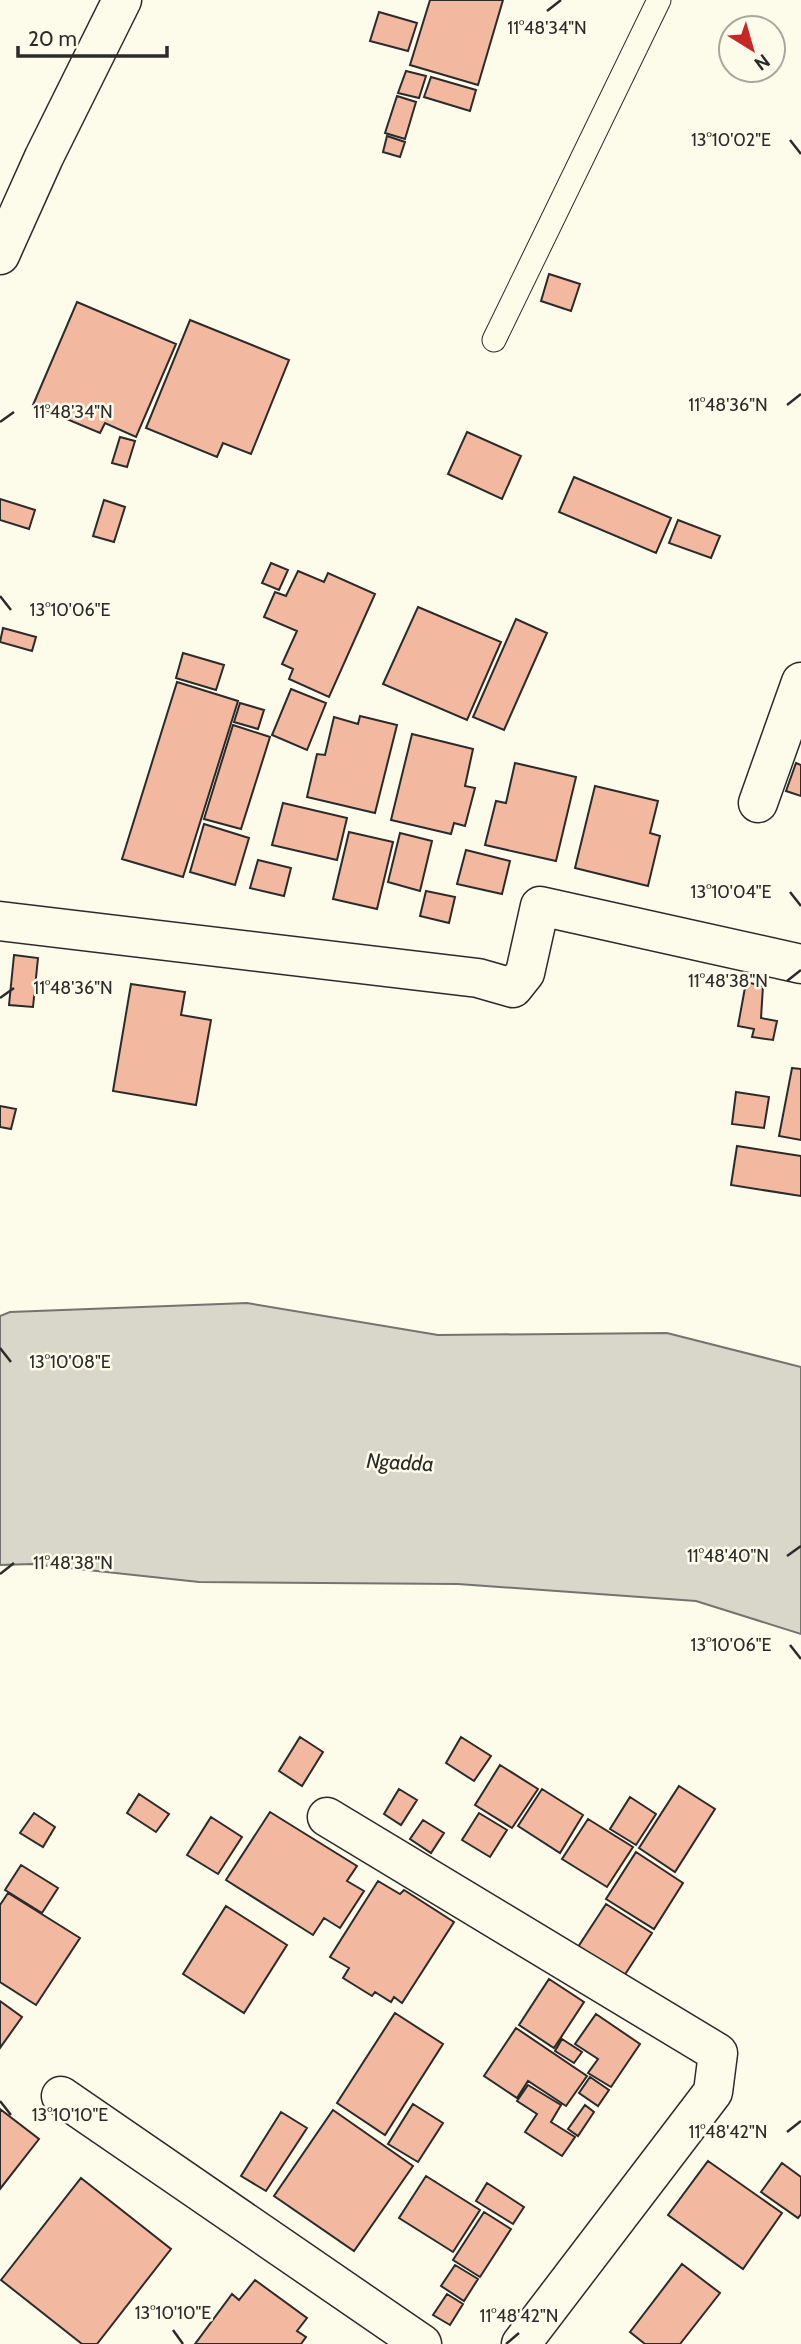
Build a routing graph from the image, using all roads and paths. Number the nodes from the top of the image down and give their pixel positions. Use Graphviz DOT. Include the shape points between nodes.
graph roads {
  1 [pos="122,0"];
  2 [pos="659,0"];
  3 [pos="0,255"];
  4 [pos="494,340"];
  5 [pos="801,682"];
  6 [pos="758,803"];
  7 [pos="0,921"];
  8 [pos="801,964"];
  9 [pos="327,1817"];
  10 [pos="61,2096"];
  11 [pos="422,2344"];
  12 [pos="521,2344"];
  1 -- 3 [label="street"];
  2 -- 4 [label="lane"];
  5 -- 6 [label="street"];
  7 -- 8 [label="street" via="478,978 513,988 526,973 540,906"];
  9 -- 12 [label="street" via="718,2053 713,2092"];
  10 -- 11 [label="street"];
}
